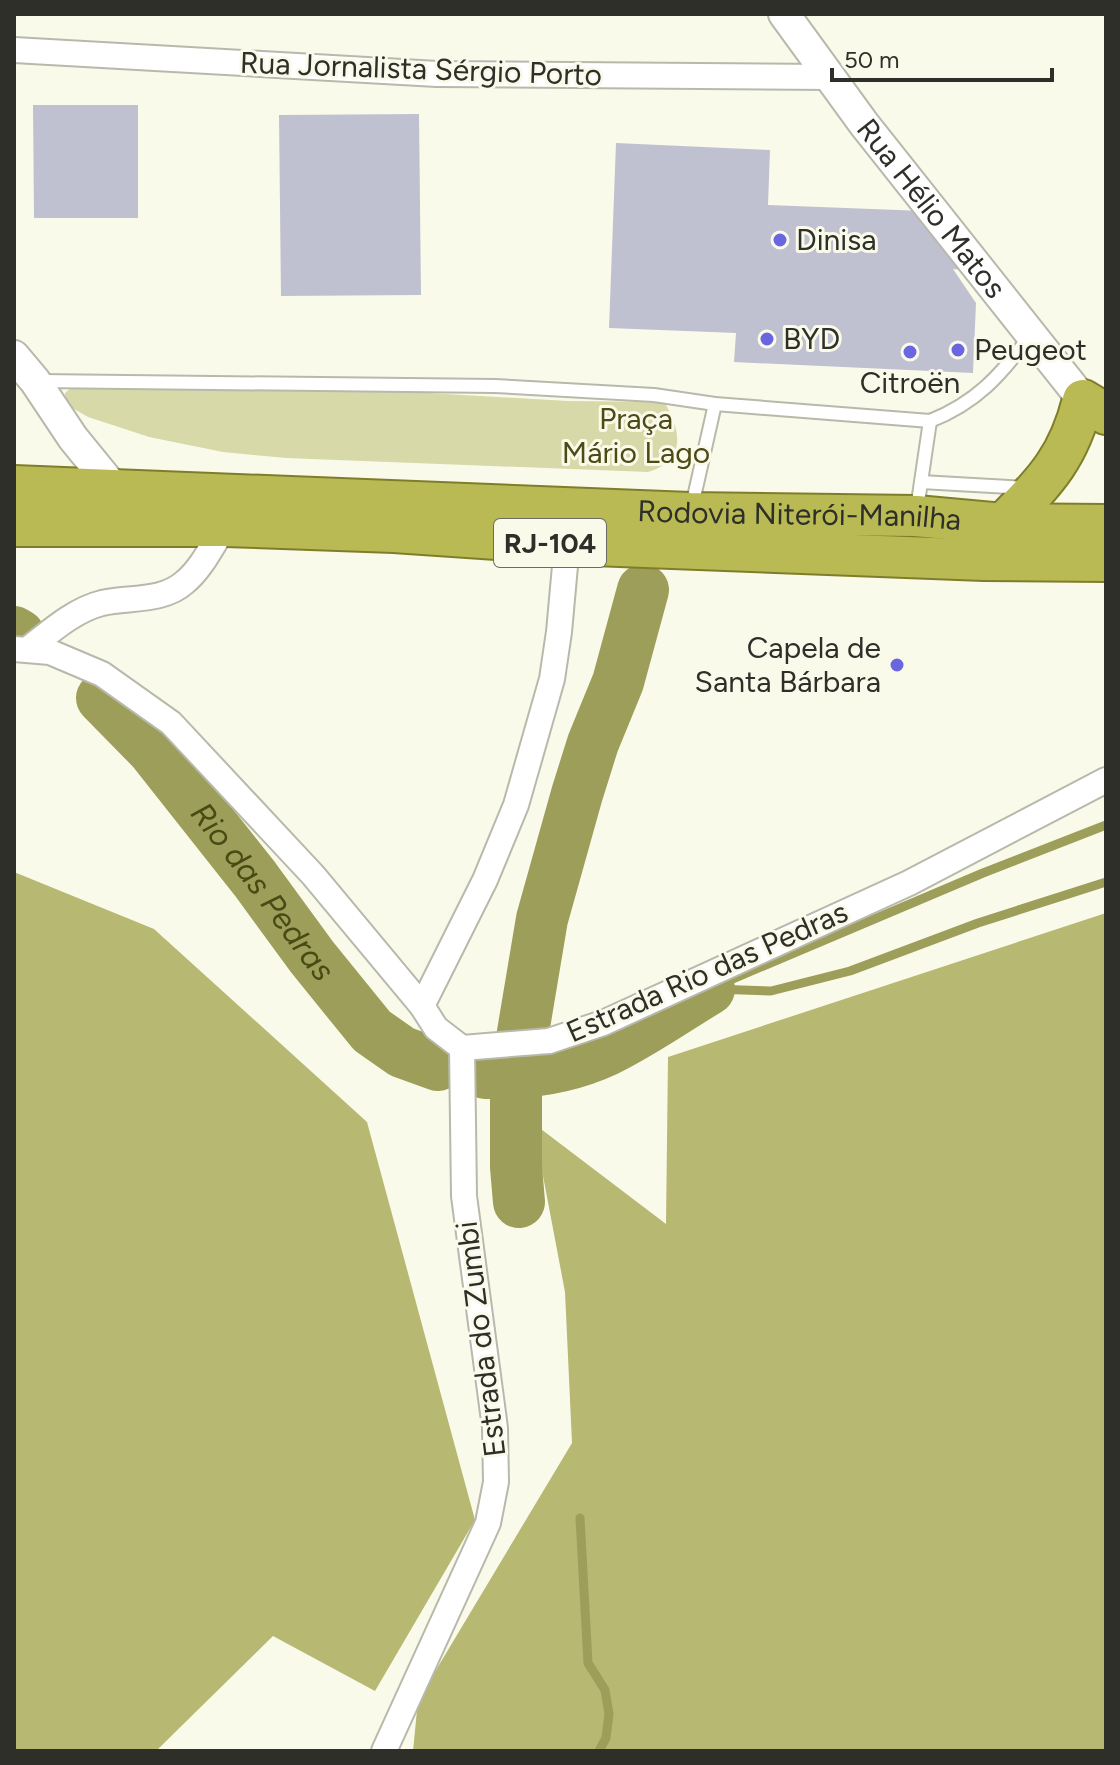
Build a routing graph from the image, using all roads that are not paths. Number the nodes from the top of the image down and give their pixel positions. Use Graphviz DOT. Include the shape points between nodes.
graph roads {
  1 [pos="784,14"];
  2 [pos="14,50"];
  3 [pos="829,77"];
  4 [pos="1031,334"];
  5 [pos="14,356"];
  6 [pos="35,381"];
  7 [pos="715,404"];
  8 [pos="1094,407"];
  9 [pos="930,421"];
  10 [pos="14,486"];
  11 [pos="1037,489"];
  12 [pos="117,492"];
  13 [pos="919,499"];
  14 [pos="690,513"];
  15 [pos="1003,524"];
  16 [pos="1106,525"];
  17 [pos="14,526"];
  18 [pos="225,526"];
  19 [pos="567,544"];
  20 [pos="1106,561"];
  21 [pos="21,649"];
  22 [pos="1106,780"];
  23 [pos="422,1006"];
  24 [pos="462,1048"];
  25 [pos="384,1751"];
  1 -- 3 [label="street, Rua Hélio Matos"];
  2 -- 3 [label="street, Rua Jornalista Sérgio Porto" via="437,74"];
  3 -- 4 [label="street, Rua Hélio Matos"];
  4 -- 8 [label="street, Rua Hélio Matos"];
  4 -- 9 [label="lane" via="986,388 957,410"];
  5 -- 6 [label="street"];
  6 -- 7 [label="lane" via="495,386"];
  6 -- 12 [label="street"];
  7 -- 9 [label="lane"];
  7 -- 14 [label="lane"];
  8 -- 11 [label="highway"];
  9 -- 13 [label="lane"];
  10 -- 12 [label="highway, Rodovia Niterói-Manilha / RJ-104"];
  11 -- 13 [label="lane"];
  11 -- 15 [label="highway"];
  12 -- 14 [label="highway, Rodovia Niterói-Manilha / RJ-104"];
  13 -- 14 [label="highway, Rodovia Niterói-Manilha / RJ-104"];
  13 -- 15 [label="highway, Rodovia Niterói-Manilha / RJ-104"];
  15 -- 16 [label="highway, Rodovia Niterói-Manilha / RJ-104"];
  17 -- 18 [label="highway, Rodovia Niterói-Manilha / RJ-104"];
  18 -- 19 [label="highway, Rodovia Niterói-Manilha / RJ-104"];
  18 -- 21 [label="street" via="191,575 170,592 82,610"];
  19 -- 20 [label="highway, Rodovia Niterói-Manilha / RJ-104"];
  19 -- 23 [label="street" via="552,679 516,805"];
  21 -- 23 [label="street" via="50,652 102,674 171,723 313,875"];
  22 -- 24 [label="street, Estrada Rio das Pedras" via="909,883 603,1023 549,1041"];
  23 -- 24 [label="street" via="436,1028"];
  24 -- 25 [label="street, Estrada do Zumbi" via="464,1196 493,1413 496,1482 488,1523"];
}
